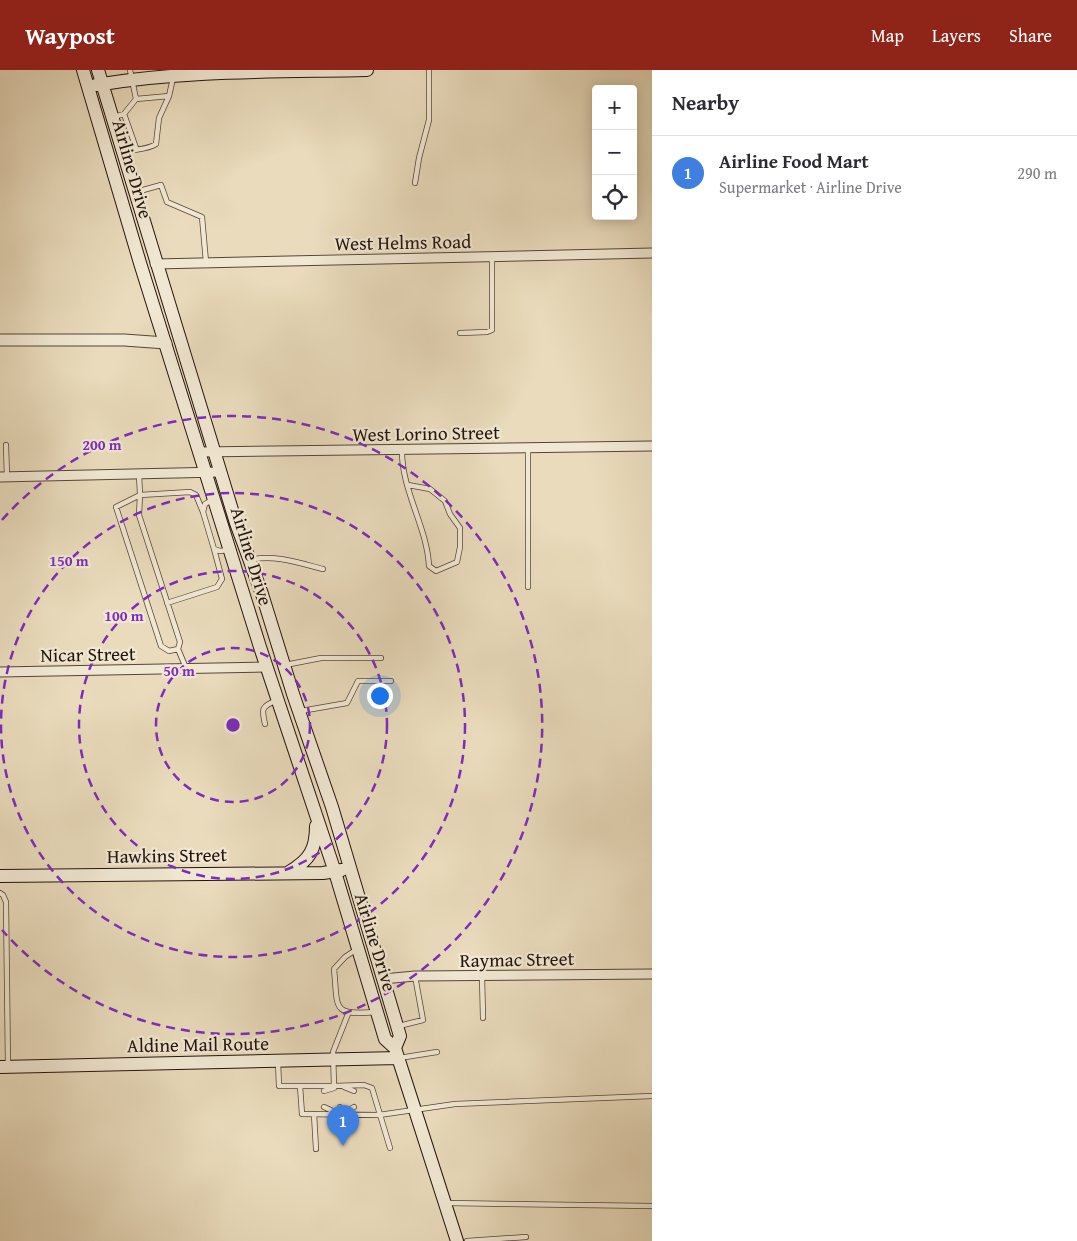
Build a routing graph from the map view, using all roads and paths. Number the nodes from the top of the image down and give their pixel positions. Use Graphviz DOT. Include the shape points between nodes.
graph roads {
  1 [pos="83,70"];
  2 [pos="98,70"];
  3 [pos="367,70"];
  4 [pos="429,70"];
  5 [pos="174,72"];
  6 [pos="132,74"];
  7 [pos="102,84"];
  8 [pos="89,87"];
  9 [pos="169,96"];
  10 [pos="136,99"];
  11 [pos="118,116"];
  12 [pos="136,148"];
  13 [pos="123,153"];
  14 [pos="415,183"];
  15 [pos="134,192"];
  16 [pos="652,253"];
  17 [pos="492,256"];
  18 [pos="206,262"];
  19 [pos="155,264"];
  20 [pos="460,333"];
  21 [pos="0,340"];
  22 [pos="166,343"];
  23 [pos="6,445"];
  24 [pos="652,446"];
  25 [pos="528,448"];
  26 [pos="402,450"];
  27 [pos="200,452"];
  28 [pos="214,453"];
  29 [pos="220,472"];
  30 [pos="206,473"];
  31 [pos="139,474"];
  32 [pos="3,477"];
  33 [pos="408,485"];
  34 [pos="140,495"];
  35 [pos="214,499"];
  36 [pos="203,512"];
  37 [pos="214,549"];
  38 [pos="230,550"];
  39 [pos="248,560"];
  40 [pos="322,569"];
  41 [pos="528,587"];
  42 [pos="167,603"];
  43 [pos="178,649"];
  44 [pos="380,658"];
  45 [pos="284,665"];
  46 [pos="266,667"];
  47 [pos="186,668"];
  48 [pos="0,672"];
  49 [pos="391,681"];
  50 [pos="278,700"];
  51 [pos="299,712"];
  52 [pos="264,724"];
  53 [pos="316,812"];
  54 [pos="350,868"];
  55 [pos="289,872"];
  56 [pos="336,872"];
  57 [pos="0,876"];
  58 [pos="0,893"];
  59 [pos="358,948"];
  60 [pos="652,974"];
  61 [pos="415,976"];
  62 [pos="482,976"];
  63 [pos="384,979"];
  64 [pos="378,1012"];
  65 [pos="348,1014"];
  66 [pos="483,1018"];
  67 [pos="397,1026"];
  68 [pos="437,1052"];
  69 [pos="396,1053"];
  70 [pos="332,1060"];
  71 [pos="278,1061"];
  72 [pos="4,1067"];
  73 [pos="300,1086"];
  74 [pos="334,1086"];
  75 [pos="340,1088"];
  76 [pos="324,1091"];
  77 [pos="354,1091"];
  78 [pos="652,1096"];
  79 [pos="324,1107"];
  80 [pos="340,1107"];
  81 [pos="354,1107"];
  82 [pos="414,1109"];
  83 [pos="314,1114"];
  84 [pos="340,1115"];
  85 [pos="379,1115"];
  86 [pos="390,1148"];
  87 [pos="316,1149"];
  88 [pos="445,1203"];
  89 [pos="652,1206"];
  90 [pos="526,1237"];
  91 [pos="457,1241"];
  92 [pos="467,1241"];
  1 -- 8 [label="main road, Airline Drive"];
  2 -- 7 [label="main road, Airline Drive"];
  3 -- 5 [label="main road"];
  4 -- 14 [label="lane" via="429,120"];
  5 -- 6 [label="main road"];
  5 -- 9 [label="lane"];
  6 -- 7 [label="main road"];
  6 -- 10 [label="lane"];
  7 -- 8 [label="main road"];
  7 -- 11 [label="main road, Airline Drive"];
  8 -- 22 [label="main road, Airline Drive"];
  9 -- 10 [label="lane"];
  9 -- 12 [label="lane" via="159,118 156,144 150,148"];
  10 -- 11 [label="lane"];
  11 -- 12 [label="lane"];
  11 -- 13 [label="main road, Airline Drive"];
  12 -- 13 [label="lane"];
  13 -- 15 [label="main road, Airline Drive"];
  15 -- 18 [label="lane" via="161,185 168,202 202,217"];
  15 -- 19 [label="main road, Airline Drive"];
  16 -- 17 [label="street, West Helms Road"];
  17 -- 18 [label="street, West Helms Road"];
  17 -- 20 [label="lane" via="492,330"];
  18 -- 19 [label="street, West Helms Road"];
  19 -- 28 [label="main road, Airline Drive"];
  21 -- 22 [label="street"];
  22 -- 27 [label="main road, Airline Drive"];
  23 -- 32 [label="lane"];
  24 -- 25 [label="street, West Lorino Street"];
  25 -- 26 [label="street, West Lorino Street"];
  25 -- 41 [label="lane"];
  26 -- 28 [label="street, West Lorino Street"];
  26 -- 33 [label="lane" via="401,463"];
  27 -- 28 [label="street, West Lorino Street"];
  27 -- 30 [label="main road, Airline Drive"];
  28 -- 29 [label="main road, Airline Drive"];
  29 -- 30 [label="street"];
  29 -- 39 [label="main road, Airline Drive"];
  30 -- 31 [label="street"];
  30 -- 35 [label="main road, Airline Drive"];
  31 -- 32 [label="street"];
  31 -- 34 [label="lane"];
  33 -- 33 [label="lane" via="426,541 429,566 436,571 445,569 457,562 460,528 445,501 430,489"];
  34 -- 36 [label="lane" via="190,492 196,495"];
  34 -- 42 [label="lane" via="139,514"];
  34 -- 43 [label="lane" via="116,508 161,646 169,651"];
  35 -- 36 [label="lane" via="205,504"];
  35 -- 38 [label="main road, Airline Drive"];
  36 -- 37 [label="lane"];
  37 -- 38 [label="lane"];
  37 -- 42 [label="lane" via="222,579 217,587"];
  38 -- 46 [label="main road, Airline Drive"];
  39 -- 40 [label="lane" via="262,557"];
  39 -- 45 [label="main road, Airline Drive"];
  42 -- 43 [label="lane" via="180,642"];
  43 -- 47 [label="lane"];
  44 -- 45 [label="lane" via="321,658"];
  45 -- 51 [label="main road, Airline Drive"];
  46 -- 47 [label="street, Nicar Street"];
  46 -- 50 [label="main road, Airline Drive"];
  47 -- 48 [label="street, Nicar Street"];
  49 -- 51 [label="lane" via="358,681 347,702"];
  50 -- 52 [label="lane" via="263,707"];
  50 -- 53 [label="main road, Airline Drive"];
  51 -- 54 [label="main road, Airline Drive"];
  53 -- 55 [label="main road" via="316,843 309,856"];
  53 -- 56 [label="main road, Airline Drive"];
  54 -- 56 [label="main road, Hawkins Street"];
  54 -- 63 [label="main road, Airline Drive"];
  55 -- 56 [label="main road, Hawkins Street"];
  55 -- 57 [label="main road, Hawkins Street"];
  56 -- 59 [label="main road, Airline Drive"];
  58 -- 72 [label="lane" via="6,902"];
  59 -- 64 [label="main road, Airline Drive"];
  59 -- 65 [label="lane" via="334,969 337,1000 340,1009"];
  60 -- 62 [label="street, Raymac Street"];
  61 -- 62 [label="street, Raymac Street"];
  61 -- 63 [label="street, Raymac Street"];
  61 -- 67 [label="lane" via="423,1020"];
  62 -- 66 [label="lane"];
  63 -- 67 [label="main road, Airline Drive"];
  64 -- 65 [label="lane"];
  64 -- 69 [label="main road, Airline Drive" via="385,1039"];
  65 -- 70 [label="lane"];
  67 -- 69 [label="main road, Airline Drive" via="400,1036"];
  68 -- 69 [label="lane"];
  69 -- 70 [label="main road, Aldine Mail Route"];
  69 -- 82 [label="main road, Airline Drive"];
  70 -- 71 [label="main road, Aldine Mail Route"];
  70 -- 74 [label="lane"];
  71 -- 72 [label="main road, Aldine Mail Route"];
  71 -- 73 [label="lane" via="279,1086"];
  73 -- 74 [label="lane"];
  73 -- 83 [label="lane" via="302,1114"];
  74 -- 75 [label="lane"];
  75 -- 76 [label="lane"];
  75 -- 77 [label="lane"];
  75 -- 85 [label="lane" via="364,1085 372,1088"];
  78 -- 82 [label="lane" via="540,1099"];
  79 -- 84 [label="lane"];
  80 -- 84 [label="lane"];
  81 -- 84 [label="lane"];
  82 -- 85 [label="lane"];
  82 -- 88 [label="main road, Airline Drive"];
  83 -- 84 [label="lane"];
  83 -- 87 [label="lane"];
  84 -- 85 [label="lane"];
  85 -- 86 [label="lane"];
  88 -- 89 [label="lane"];
  88 -- 91 [label="main road, Airline Drive"];
  90 -- 92 [label="lane"];
}
